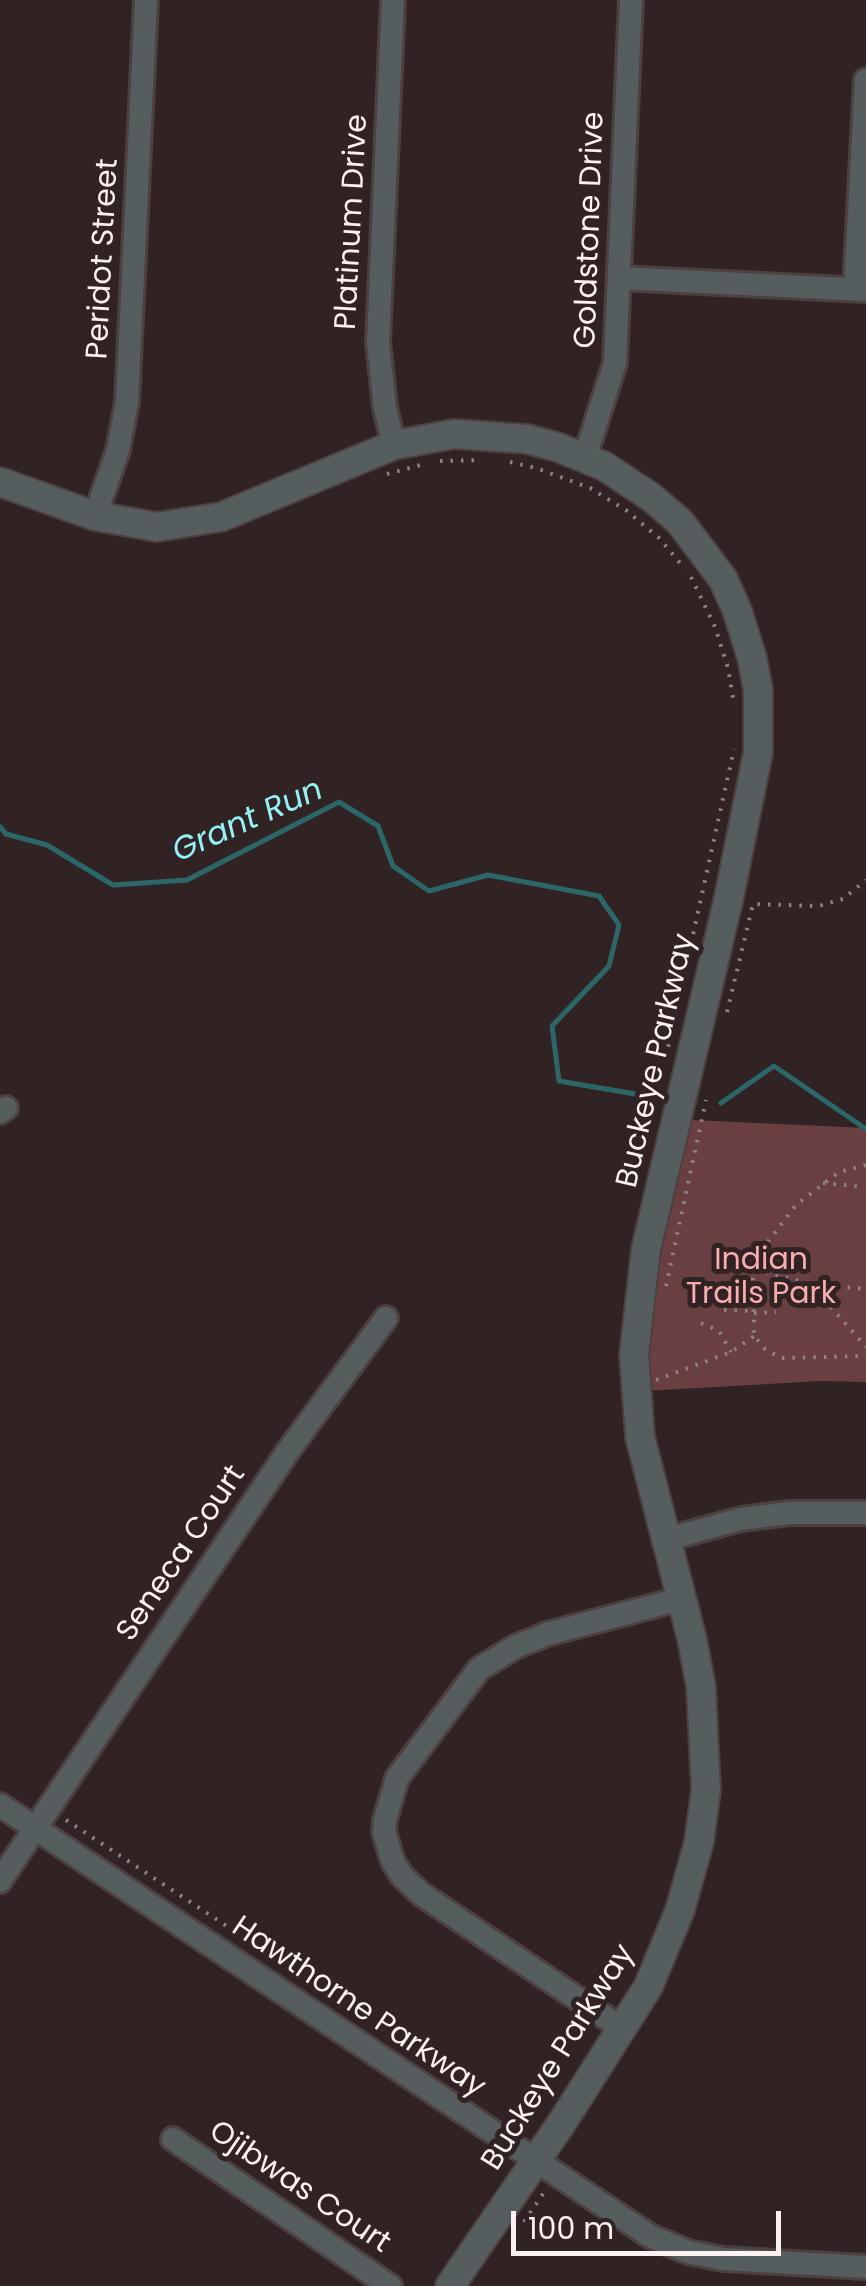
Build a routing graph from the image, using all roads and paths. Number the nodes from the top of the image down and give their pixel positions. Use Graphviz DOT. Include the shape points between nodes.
graph roads {
  1 [pos="146,0"];
  2 [pos="393,0"];
  3 [pos="631,0"];
  4 [pos="866,80"];
  5 [pos="619,278"];
  6 [pos="860,290"];
  7 [pos="394,445"];
  8 [pos="585,457"];
  9 [pos="484,460"];
  10 [pos="500,460"];
  11 [pos="372,478"];
  12 [pos="0,482"];
  13 [pos="95,516"];
  14 [pos="735,712"];
  15 [pos="734,750"];
  16 [pos="866,880"];
  17 [pos="726,1018"];
  18 [pos="663,1071"];
  19 [pos="710,1086"];
  20 [pos="866,1165"];
  21 [pos="823,1183"];
  22 [pos="864,1186"];
  23 [pos="755,1270"];
  24 [pos="810,1283"];
  25 [pos="866,1289"];
  26 [pos="665,1293"];
  27 [pos="724,1310"];
  28 [pos="754,1312"];
  29 [pos="776,1312"];
  30 [pos="386,1318"];
  31 [pos="701,1323"];
  32 [pos="754,1336"];
  33 [pos="866,1347"];
  34 [pos="731,1352"];
  35 [pos="866,1356"];
  36 [pos="658,1365"];
  37 [pos="866,1513"];
  38 [pos="664,1540"];
  39 [pos="680,1599"];
  40 [pos="0,1806"];
  41 [pos="47,1808"];
  42 [pos="35,1829"];
  43 [pos="0,1881"];
  44 [pos="622,2028"];
  45 [pos="473,2094"];
  46 [pos="174,2139"];
  47 [pos="533,2161"];
  48 [pos="866,2268"];
  49 [pos="390,2286"];
  50 [pos="450,2286"];
  1 -- 13 [label="street, Peridot Street" via="128,402"];
  2 -- 7 [label="street, Platinum Drive" via="378,342"];
  3 -- 5 [label="street, Goldstone Drive"];
  4 -- 6 [label="street"];
  5 -- 6 [label="street"];
  5 -- 8 [label="street, Goldstone Drive" via="615,363"];
  7 -- 8 [label="street, Buckeye Parkway" via="454,434 496,435"];
  7 -- 13 [label="street, Buckeye Parkway" via="221,516 157,527"];
  8 -- 38 [label="street, Buckeye Parkway" via="651,497 704,552 737,610 758,689 752,786 646,1249 636,1322 640,1437"];
  9 -- 11 [label="path" via="436,461"];
  10 -- 14 [label="path" via="590,488 659,538 690,575 715,628"];
  12 -- 13 [label="street, Buckeye Parkway"];
  15 -- 18 [label="path"];
  16 -- 17 [label="path" via="843,899 820,906 753,904"];
  19 -- 26 [label="path"];
  20 -- 21 [label="path"];
  21 -- 22 [label="path"];
  21 -- 23 [label="path" via="774,1230"];
  23 -- 24 [label="path"];
  23 -- 28 [label="path"];
  24 -- 25 [label="path"];
  24 -- 33 [label="path"];
  27 -- 28 [label="path"];
  28 -- 29 [label="path"];
  28 -- 32 [label="path"];
  30 -- 41 [label="street, Seneca Court"];
  31 -- 34 [label="path" via="719,1331"];
  32 -- 34 [label="path"];
  32 -- 35 [label="path" via="781,1358"];
  34 -- 36 [label="path" via="658,1380"];
  37 -- 38 [label="street" via="741,1519"];
  38 -- 39 [label="street, Buckeye Parkway"];
  39 -- 44 [label="street, Buckeye Parkway" via="706,1739 700,1842 668,1944"];
  39 -- 44 [label="street" via="547,1634 478,1669 397,1778 385,1820 393,1862 421,1894"];
  40 -- 42 [label="street, Hawthorne Parkway"];
  41 -- 42 [label="street, Seneca Court"];
  41 -- 45 [label="path"];
  42 -- 43 [label="street, Seneca Court"];
  42 -- 47 [label="street, Hawthorne Parkway"];
  44 -- 47 [label="street, Buckeye Parkway"];
  46 -- 49 [label="street, Ojibwas Court"];
  47 -- 48 [label="street, Hawthorne Parkway" via="650,2236 688,2252"];
  47 -- 50 [label="street, Buckeye Parkway"];
}
